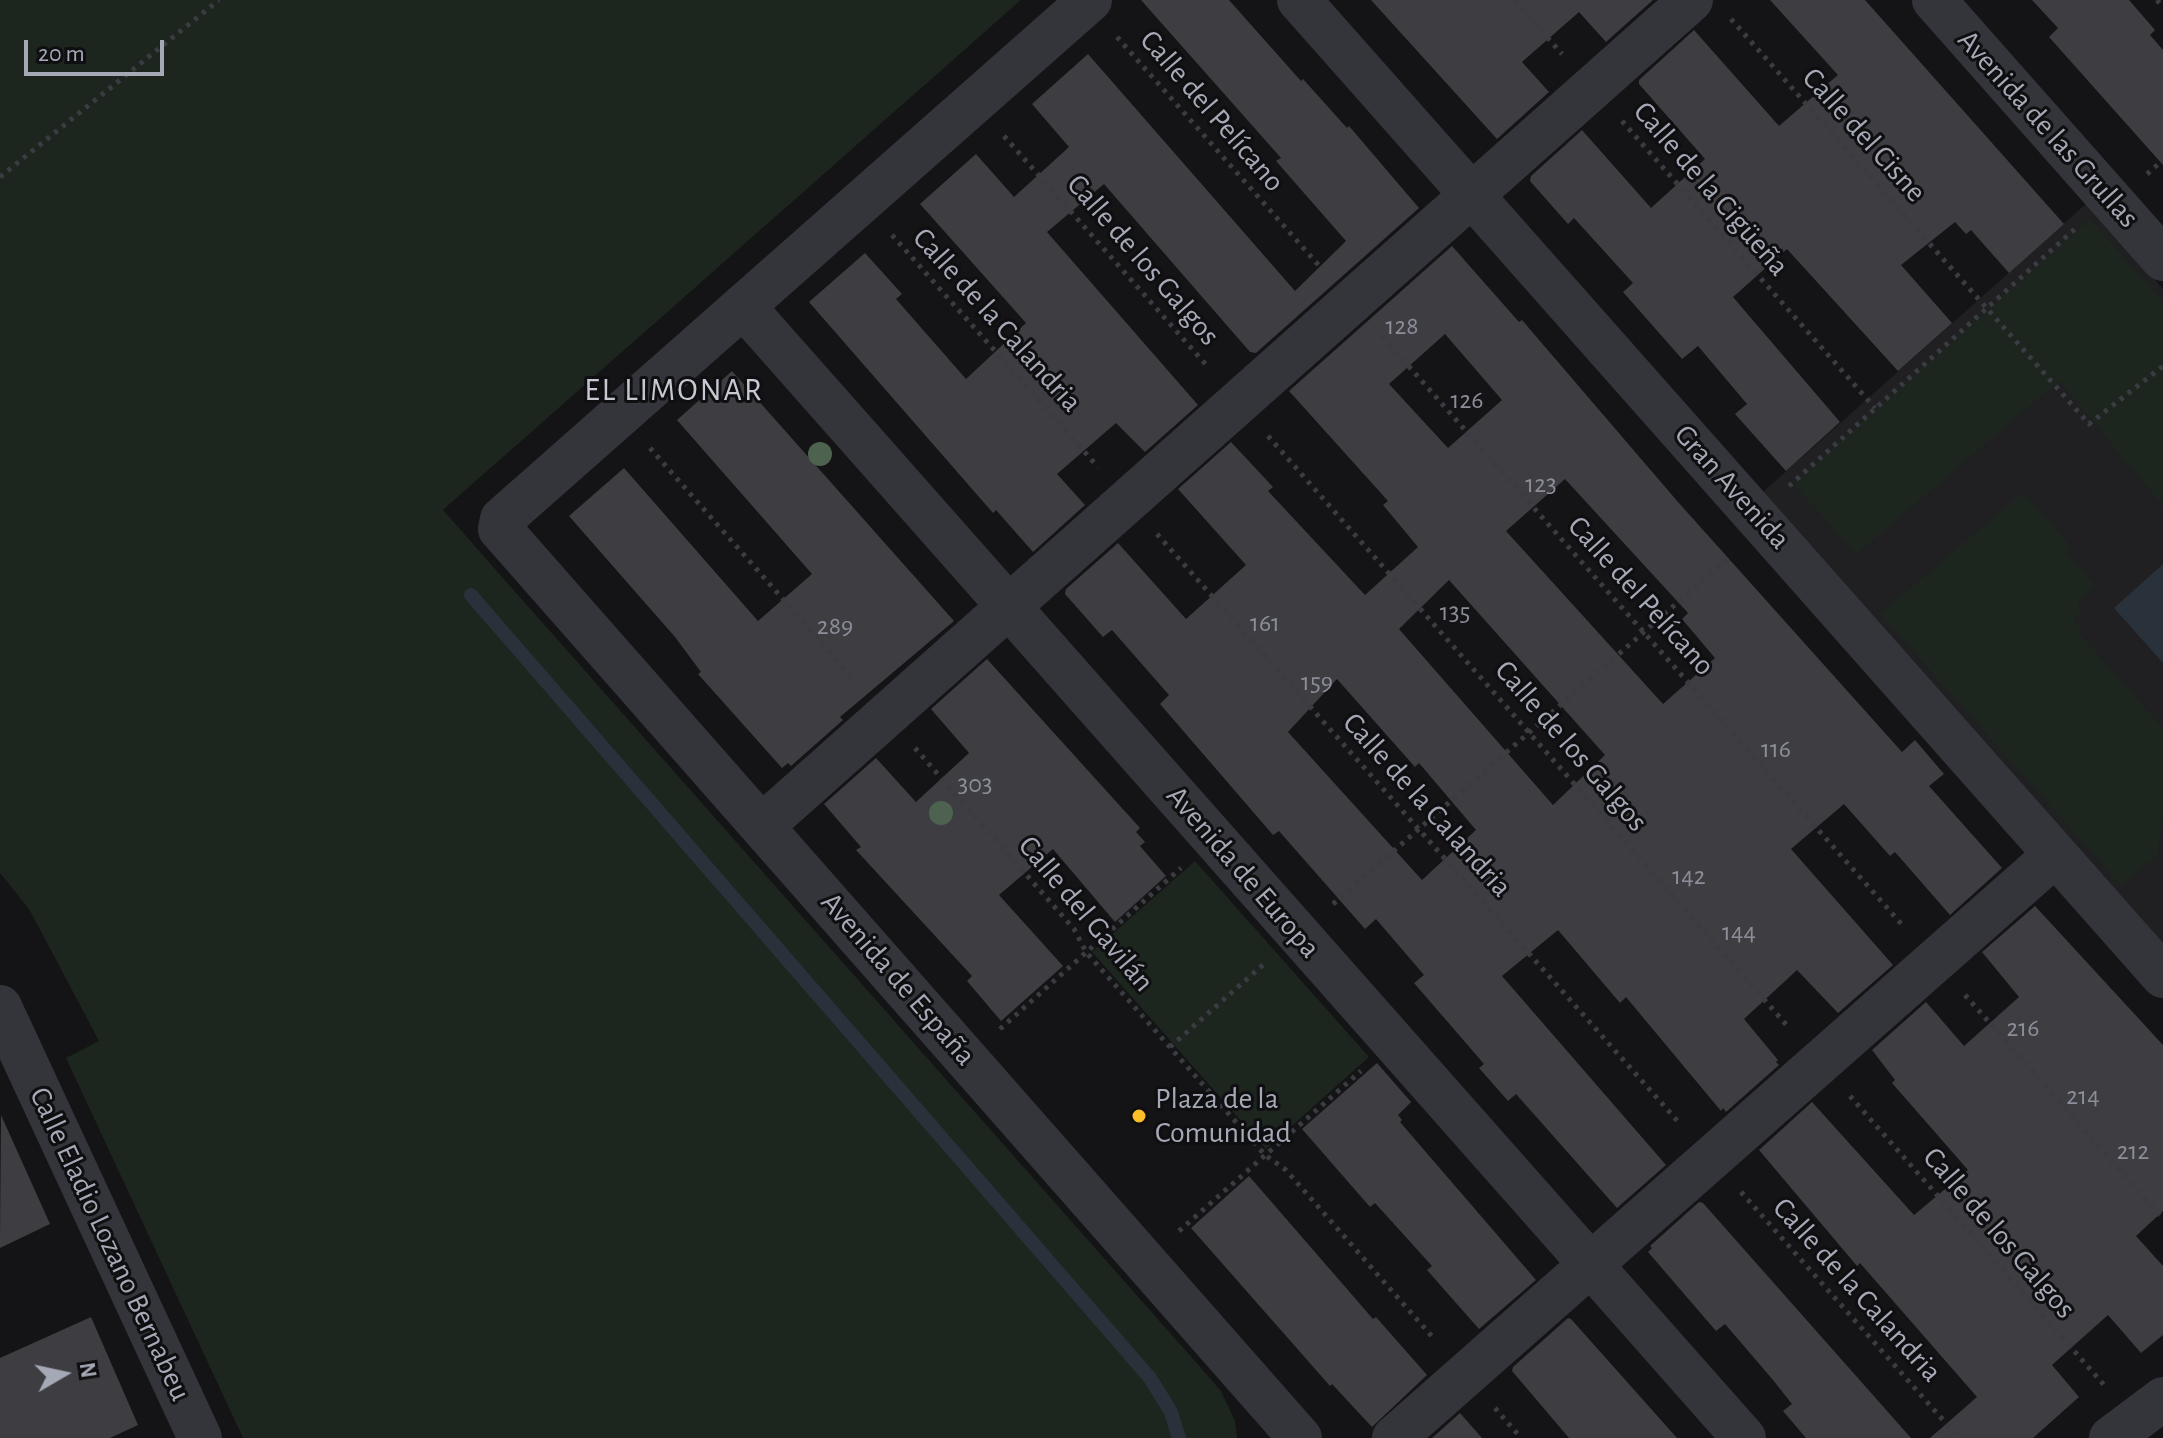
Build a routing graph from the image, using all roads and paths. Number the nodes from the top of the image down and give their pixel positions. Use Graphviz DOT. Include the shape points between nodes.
graph roads {
  1 [pos="219,0"];
  2 [pos="1299,0"];
  3 [pos="1514,0"];
  4 [pos="1934,0"];
  5 [pos="2157,0"];
  6 [pos="1088,2"];
  7 [pos="1706,4"];
  8 [pos="2163,7"];
  9 [pos="1592,88"];
  10 [pos="974,102"];
  11 [pos="0,177"];
  12 [pos="1473,195"];
  13 [pos="862,201"];
  14 [pos="2080,224"];
  15 [pos="2163,259"];
  16 [pos="1351,302"];
  17 [pos="743,306"];
  18 [pos="1987,307"];
  19 [pos="2163,366"];
  20 [pos="1239,402"];
  21 [pos="1875,408"];
  22 [pos="621,414"];
  23 [pos="1128,501"];
  24 [pos="1766,526"];
  25 [pos="1009,607"];
  26 [pos="1644,633"];
  27 [pos="886,716"];
  28 [pos="1530,732"];
  29 [pos="763,825"];
  30 [pos="1419,829"];
  31 [pos="2055,855"];
  32 [pos="1186,864"];
  33 [pos="1299,935"];
  34 [pos="1086,952"];
  35 [pos="1934,961"];
  36 [pos="2163,976"];
  37 [pos="0,1007"];
  38 [pos="997,1031"];
  39 [pos="1170,1047"];
  40 [pos="1820,1062"];
  41 [pos="1366,1067"];
  42 [pos="1265,1155"];
  43 [pos="1711,1158"];
  44 [pos="2163,1219"];
  45 [pos="1175,1234"];
  46 [pos="1591,1265"];
  47 [pos="1466,1375"];
  48 [pos="1262,1418"];
  49 [pos="2136,1419"];
  50 [pos="200,1438"];
  51 [pos="1300,1438"];
  52 [pos="1394,1438"];
  53 [pos="1521,1438"];
  54 [pos="1744,1438"];
  55 [pos="1959,1438"];
  1 -- 11 [label="path"];
  2 -- 12 [label="street, Gran Avenida"];
  3 -- 9 [label="path, Calle de la Cigüeña"];
  4 -- 15 [label="street, Avenida de las Grullas"];
  5 -- 8 [label="path"];
  6 -- 10 [label="street"];
  6 -- 16 [label="path, Calle del Pelícano"];
  7 -- 9 [label="street"];
  7 -- 18 [label="path, Calle del Cisne"];
  9 -- 12 [label="street"];
  9 -- 21 [label="path, Calle de la Cigüeña"];
  10 -- 13 [label="street"];
  10 -- 20 [label="path, Calle de los Galgos"];
  12 -- 16 [label="street"];
  12 -- 24 [label="street, Gran Avenida"];
  13 -- 17 [label="street"];
  13 -- 23 [label="path, Calle de la Calandria"];
  14 -- 18 [label="path"];
  16 -- 20 [label="street"];
  16 -- 26 [label="path, Calle del Pelícano"];
  17 -- 22 [label="street"];
  17 -- 25 [label="street, Avenida de Europa"];
  18 -- 19 [label="path, Calle del Cisne" via="2089,424"];
  18 -- 21 [label="path"];
  20 -- 23 [label="street"];
  20 -- 28 [label="path, Calle de los Galgos"];
  21 -- 24 [label="path" via="1789,486 1785,510"];
  22 -- 27 [label="path, Calle del Gavilán"];
  22 -- 29 [label="street, Avenida de España" via="502,519 500,529"];
  23 -- 25 [label="street"];
  23 -- 30 [label="path, Calle de la Calandria"];
  24 -- 26 [label="path"];
  24 -- 31 [label="street, Gran Avenida"];
  25 -- 27 [label="street"];
  25 -- 33 [label="street, Avenida de Europa"];
  26 -- 28 [label="path"];
  26 -- 35 [label="path, Calle del Pelícano"];
  27 -- 29 [label="street"];
  27 -- 34 [label="path, Calle del Gavilán" via="1074,929"];
  28 -- 30 [label="path"];
  28 -- 40 [label="path, Calle de los Galgos"];
  29 -- 48 [label="street, Avenida de España"];
  30 -- 33 [label="path"];
  30 -- 43 [label="path, Calle de la Calandria"];
  31 -- 35 [label="street"];
  31 -- 36 [label="street, Gran Avenida"];
  32 -- 34 [label="path"];
  33 -- 39 [label="path"];
  33 -- 46 [label="street, Avenida de Europa"];
  34 -- 38 [label="path"];
  34 -- 39 [label="path, Calle del Gavilán"];
  35 -- 40 [label="street"];
  35 -- 44 [label="path, Calle del Pelícano"];
  37 -- 50 [label="street, Calle Eladio Lozano Bernabeu"];
  39 -- 42 [label="path, Calle del Gavilán"];
  40 -- 43 [label="street"];
  40 -- 49 [label="path, Calle de los Galgos"];
  41 -- 42 [label="path"];
  42 -- 45 [label="path"];
  42 -- 47 [label="path, Calle del Gavilán" via="1286,1170"];
  43 -- 46 [label="street"];
  43 -- 55 [label="path, Calle de la Calandria"];
  46 -- 47 [label="street"];
  46 -- 54 [label="street, Avenida de Europa"];
  47 -- 52 [label="street"];
  47 -- 53 [label="path, Calle del Gavilán"];
  48 -- 51 [label="street, Avenida de España"];
}
